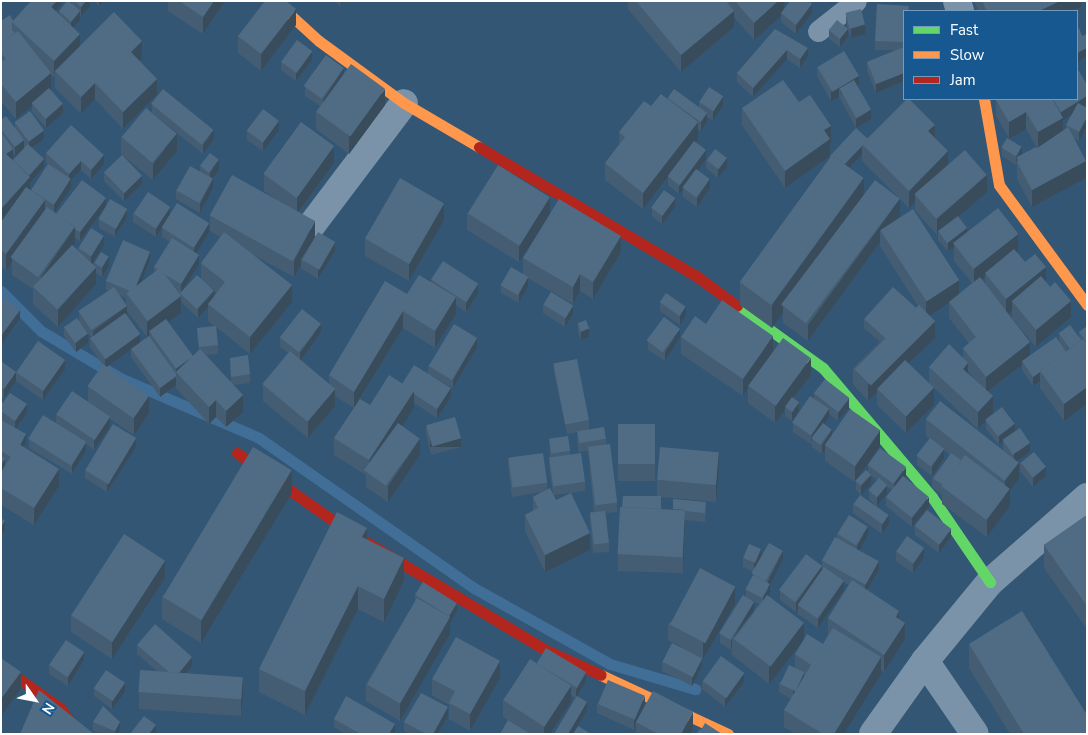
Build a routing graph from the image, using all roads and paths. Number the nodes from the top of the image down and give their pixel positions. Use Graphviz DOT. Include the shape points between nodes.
graph roads {
  1 [pos="276,1"];
  2 [pos="856,1"];
  3 [pos="818,30"];
  4 [pos="984,100"];
  5 [pos="404,103"];
  6 [pos="311,226"];
  7 [pos="1087,305"];
  8 [pos="237,454"];
  9 [pos="1087,497"];
  10 [pos="990,582"];
  11 [pos="925,661"];
  12 [pos="1,666"];
  13 [pos="77,734"];
  14 [pos="728,734"];
  15 [pos="873,734"];
  16 [pos="975,734"];
  1 -- 5 [label="street" via="319,41"];
  2 -- 3 [label="lane"];
  4 -- 7 [label="street" via="999,185"];
  5 -- 6 [label="street"];
  5 -- 10 [label="street" via="695,275 823,368 932,497"];
  8 -- 14 [label="street" via="351,533 546,650"];
  9 -- 10 [label="street"];
  10 -- 11 [label="street"];
  11 -- 15 [label="street"];
  11 -- 16 [label="street"];
  12 -- 13 [label="street" via="61,709"];
}
